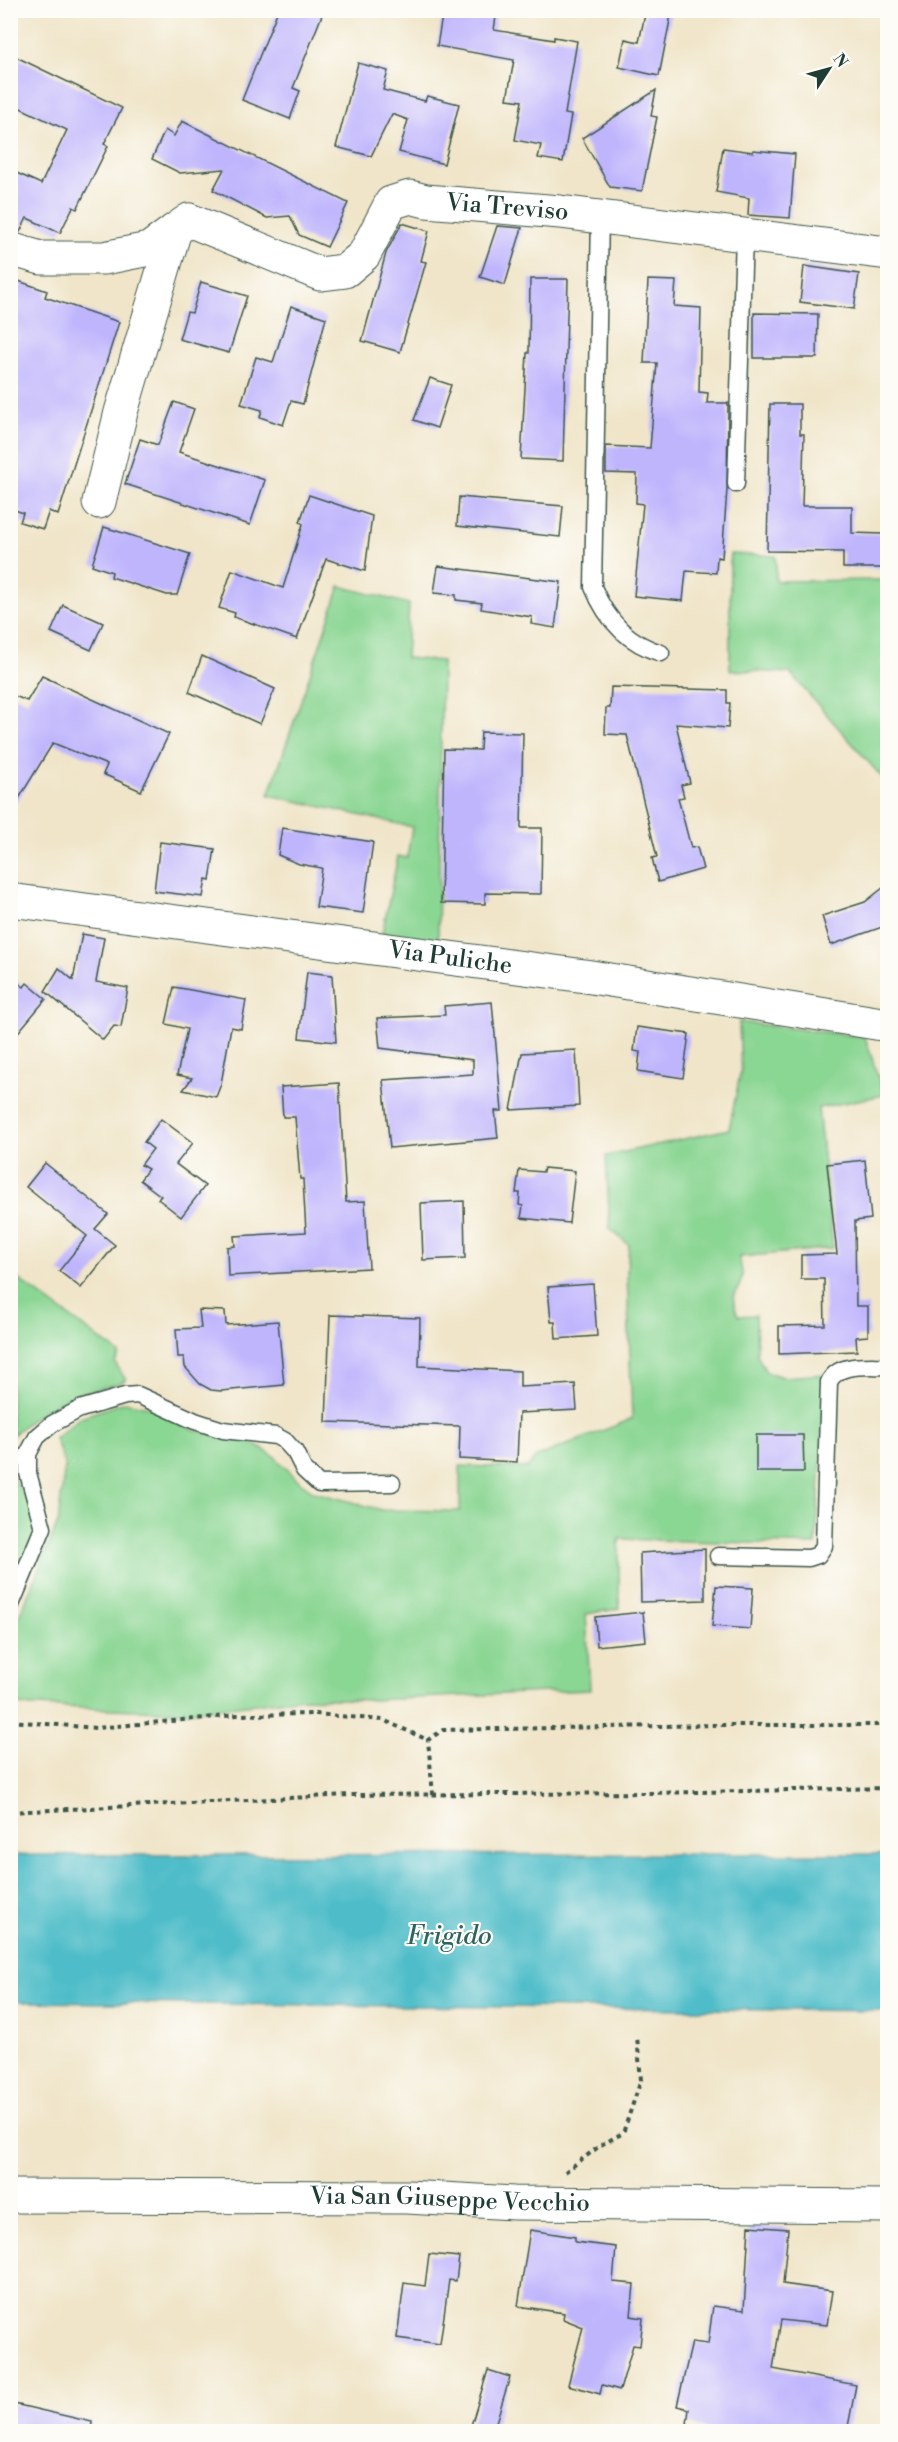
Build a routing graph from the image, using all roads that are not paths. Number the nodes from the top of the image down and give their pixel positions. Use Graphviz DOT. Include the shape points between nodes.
graph roads {
  1 [pos="600,217"];
  2 [pos="175,230"];
  3 [pos="744,235"];
  4 [pos="10,249"];
  5 [pos="888,253"];
  6 [pos="736,484"];
  7 [pos="99,502"];
  8 [pos="661,653"];
  9 [pos="10,900"];
  10 [pos="888,1025"];
  11 [pos="888,1366"];
  12 [pos="392,1483"];
  13 [pos="718,1556"];
  14 [pos="10,1607"];
  15 [pos="10,2196"];
  16 [pos="888,2206"];
  1 -- 2 [label="street, Via Treviso" via="410,197 391,203 364,255 345,271 320,274 189,220"];
  1 -- 3 [label="street, Via Treviso"];
  1 -- 8 [label="lane" via="593,587 610,619 624,634"];
  2 -- 4 [label="street, Via Treviso" via="148,249 104,258 41,258"];
  2 -- 7 [label="street" via="121,412"];
  3 -- 5 [label="street, Via Treviso"];
  3 -- 6 [label="lane"];
  9 -- 10 [label="street, Via Puliche" via="585,976"];
  11 -- 13 [label="lane" via="844,1368 833,1374 829,1383 824,1546 818,1555"];
  12 -- 14 [label="lane" via="319,1484 304,1470 295,1452 276,1436 223,1430 138,1395 80,1409 52,1424 37,1437 28,1454 28,1473 44,1528"];
  15 -- 16 [label="street, Via San Giuseppe Vecchio" via="395,2197 514,2204"];
}
